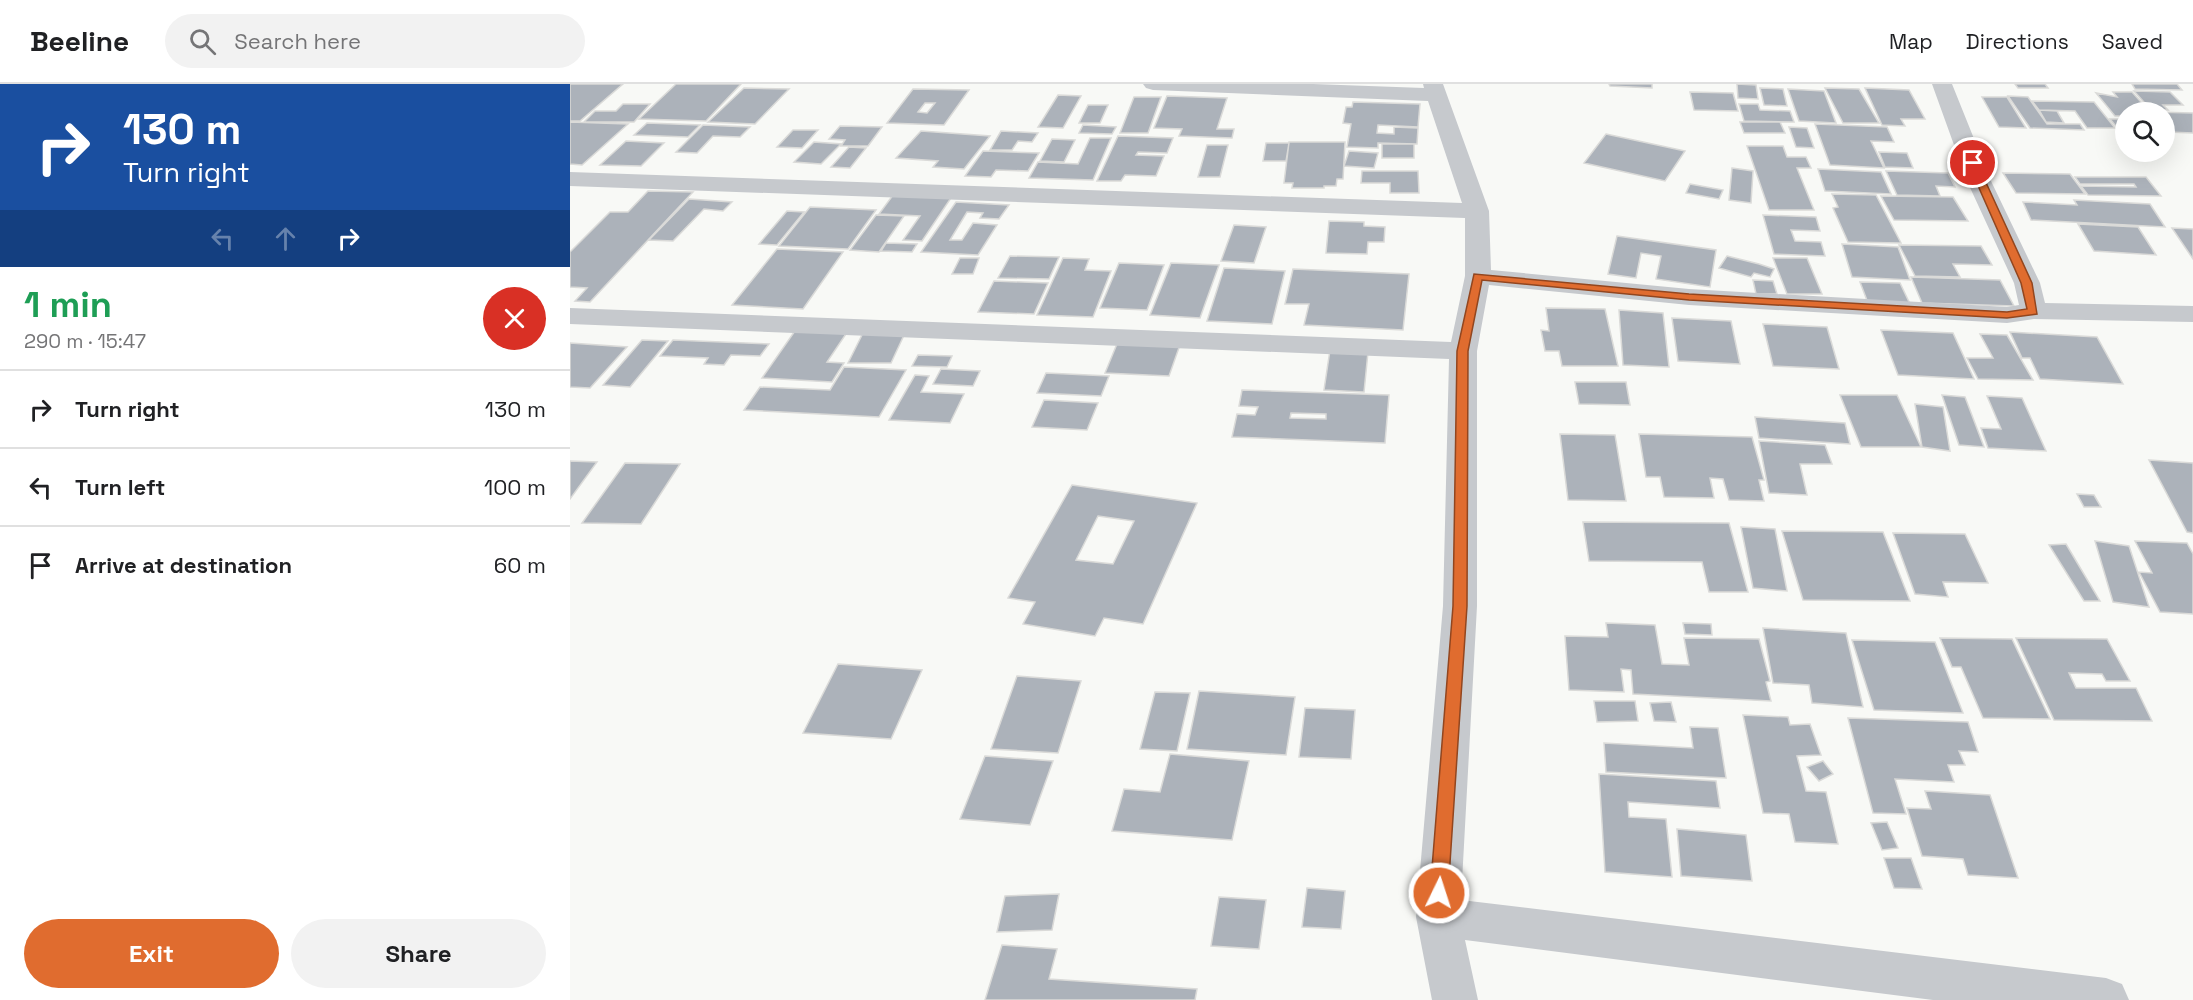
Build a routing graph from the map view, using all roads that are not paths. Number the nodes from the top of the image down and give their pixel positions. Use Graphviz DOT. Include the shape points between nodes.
graph roads {
  1 [pos="1153,84"];
  2 [pos="1942,84"];
  3 [pos="1434,90"];
  4 [pos="570,179"];
  5 [pos="1477,212"];
  6 [pos="1478,276"];
  7 [pos="2034,311"];
  8 [pos="2193,315"];
  9 [pos="570,316"];
  10 [pos="1463,351"];
  11 [pos="1438,917"];
  12 [pos="1455,1000"];
  13 [pos="2106,1000"];
  1 -- 3 [label="street"];
  2 -- 7 [label="street" via="1979,181 2027,283"];
  3 -- 5 [label="street"];
  4 -- 5 [label="street"];
  5 -- 6 [label="street"];
  6 -- 7 [label="street" via="1700,298 2007,315"];
  6 -- 10 [label="street"];
  7 -- 8 [label="street"];
  9 -- 10 [label="street"];
  10 -- 11 [label="street" via="1460,606"];
  11 -- 12 [label="street"];
  11 -- 13 [label="street"];
}
